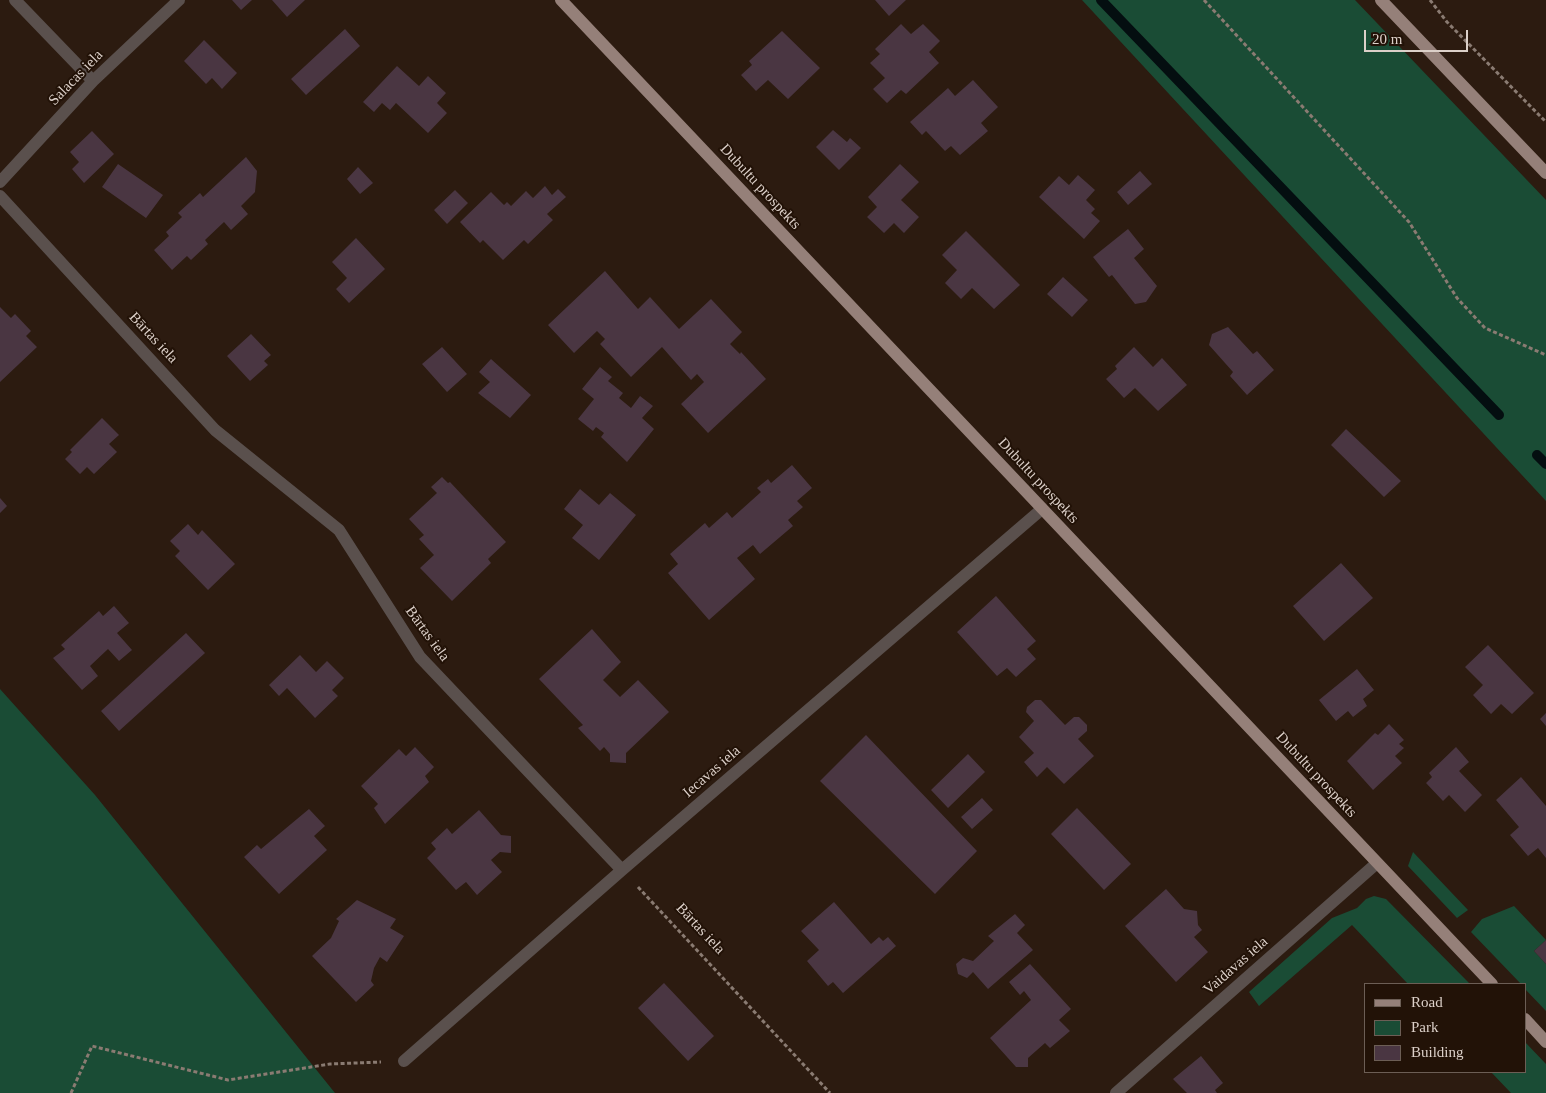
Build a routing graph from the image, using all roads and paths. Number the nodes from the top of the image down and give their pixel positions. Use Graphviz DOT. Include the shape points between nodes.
graph roads {
  1 [pos="15,0"];
  2 [pos="179,0"];
  3 [pos="561,0"];
  4 [pos="1204,0"];
  5 [pos="1381,0"];
  6 [pos="1430,0"];
  7 [pos="93,81"];
  8 [pos="1546,122"];
  9 [pos="1546,173"];
  10 [pos="0,182"];
  11 [pos="0,196"];
  12 [pos="1546,354"];
  13 [pos="1042,509"];
  14 [pos="1377,863"];
  15 [pos="622,870"];
  16 [pos="1491,983"];
  17 [pos="1526,1021"];
  18 [pos="1546,1042"];
  19 [pos="404,1061"];
  20 [pos="71,1093"];
  21 [pos="830,1093"];
  22 [pos="1116,1093"];
  1 -- 7 [label="street"];
  2 -- 7 [label="street, Salacas iela"];
  3 -- 13 [label="main road, Dubultu prospekts"];
  4 -- 12 [label="path" via="1409,222 1457,298 1485,328"];
  5 -- 9 [label="main road"];
  6 -- 8 [label="path" via="1447,22"];
  7 -- 10 [label="street, Salacas iela"];
  11 -- 15 [label="street, Bārtas iela" via="215,430 339,530 420,657"];
  13 -- 14 [label="main road, Dubultu prospekts"];
  13 -- 15 [label="street, Iecavas iela"];
  14 -- 16 [label="main road, Dubultu prospekts"];
  14 -- 22 [label="street, Vaidavas iela"];
  15 -- 19 [label="street, Iecavas iela"];
  15 -- 21 [label="path, Bārtas iela"];
  17 -- 18 [label="main road"];
  19 -- 20 [label="path" via="330,1064 228,1080 92,1046"];
}
